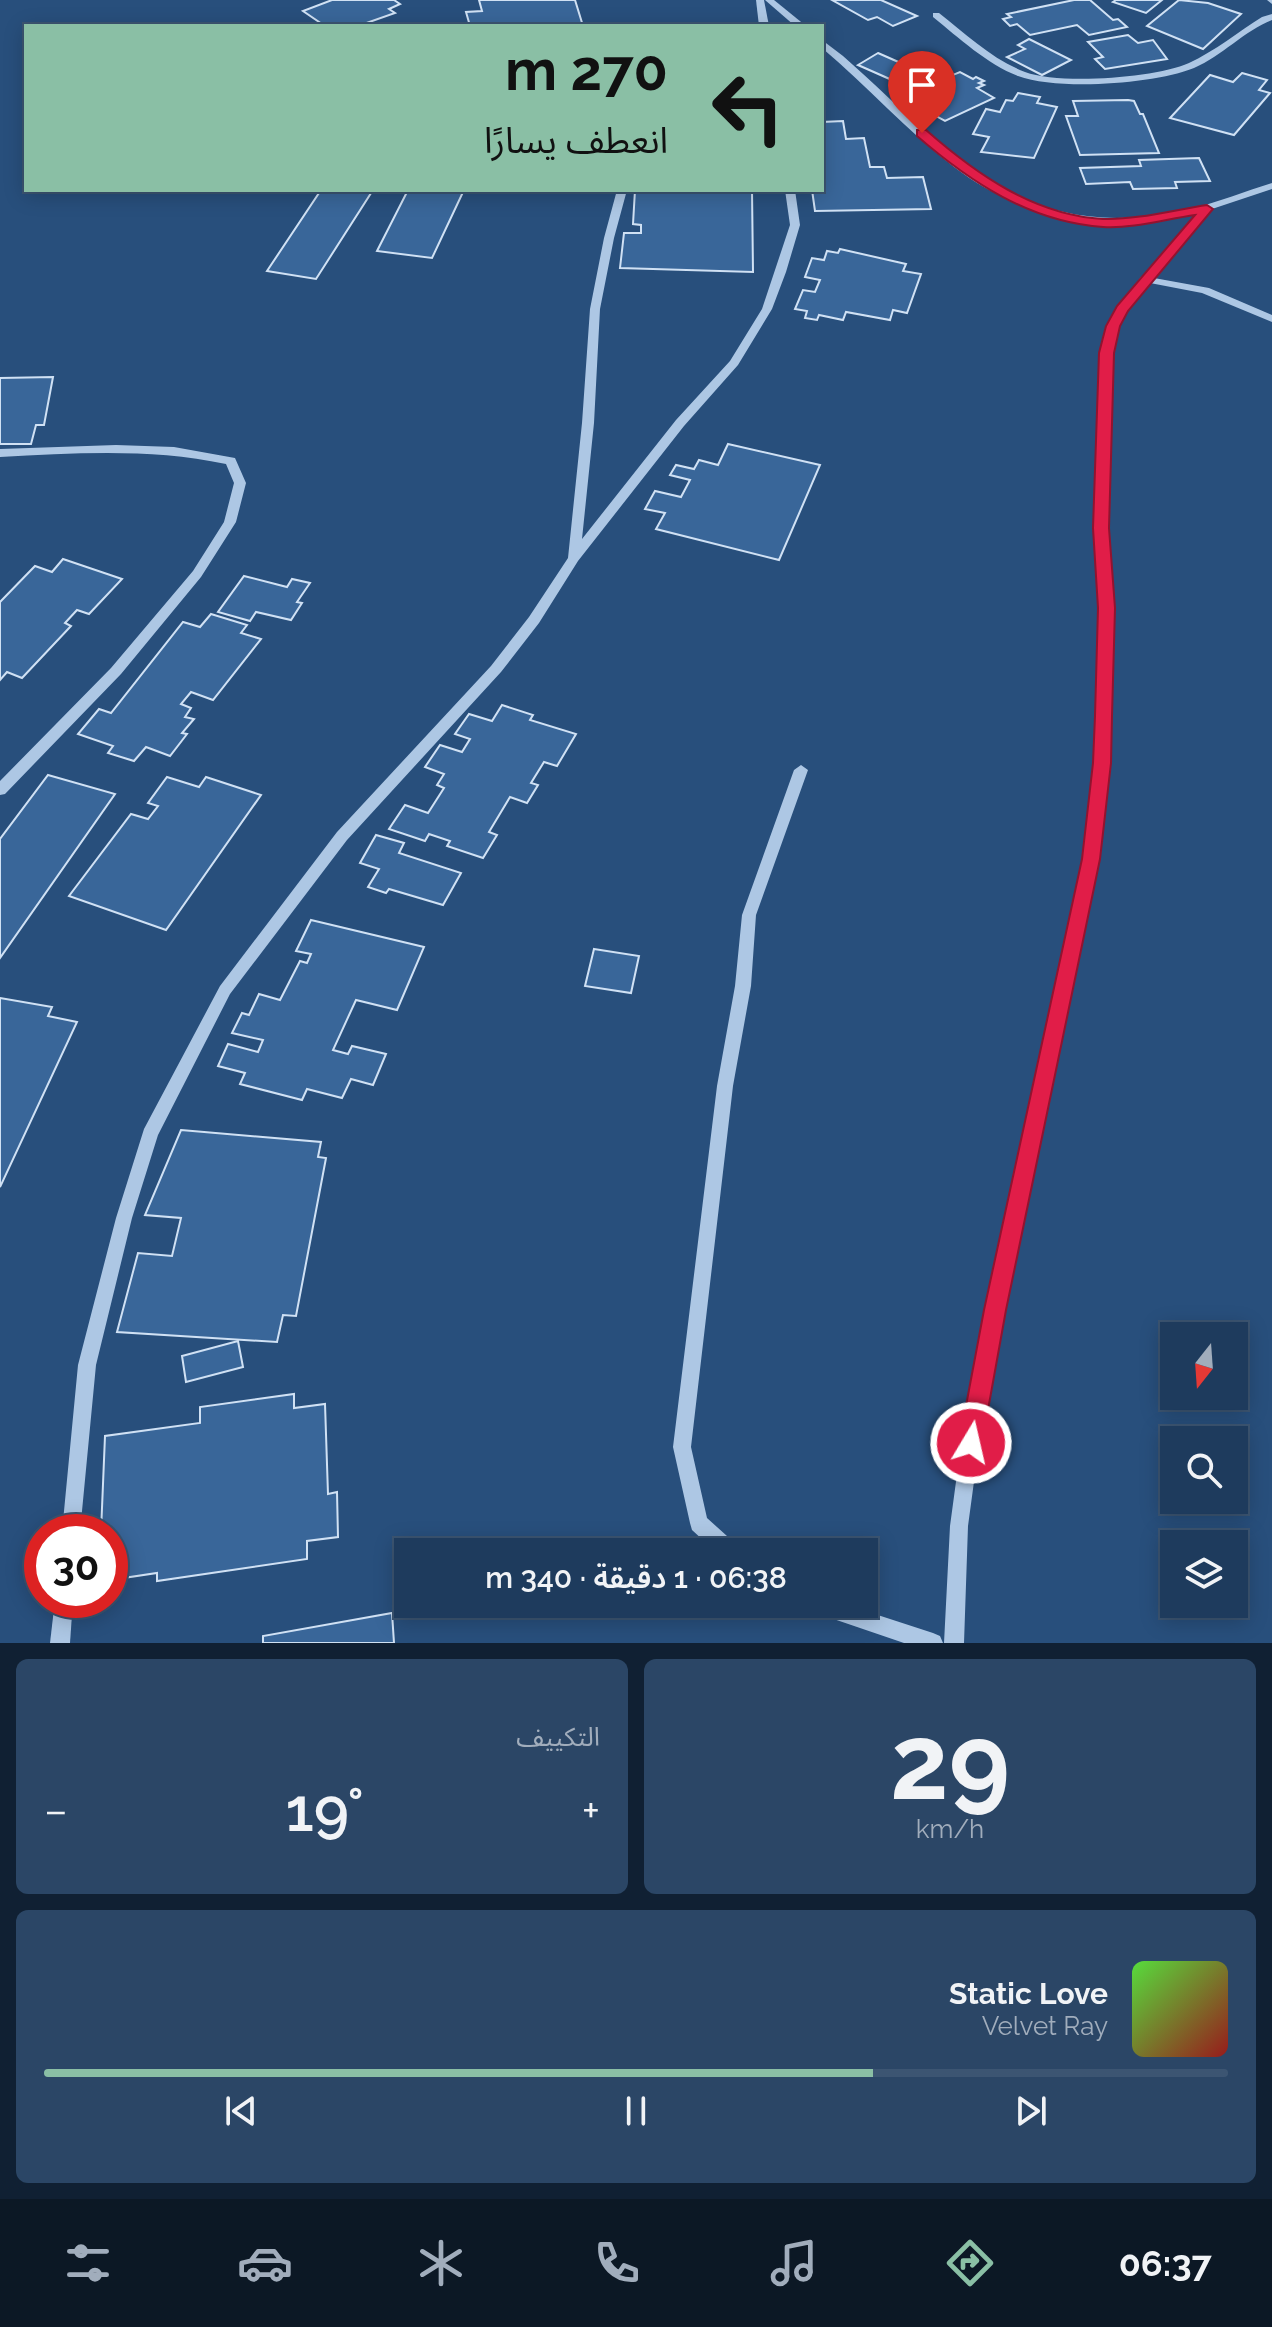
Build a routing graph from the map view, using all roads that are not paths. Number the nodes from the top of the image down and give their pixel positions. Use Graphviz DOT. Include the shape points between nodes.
graph roads {
  1 [pos="760,0"];
  2 [pos="769,0"];
  3 [pos="936,15"];
  4 [pos="1272,17"];
  5 [pos="764,24"];
  6 [pos="799,24"];
  7 [pos="824,45"];
  8 [pos="1272,186"];
  9 [pos="621,192"];
  10 [pos="790,192"];
  11 [pos="1207,209"];
  12 [pos="1145,279"];
  13 [pos="1272,319"];
  14 [pos="0,453"];
  15 [pos="574,558"];
  16 [pos="801,770"];
  17 [pos="0,790"];
  18 [pos="73,1514"];
  19 [pos="715,1538"];
  20 [pos="62,1618"];
  21 [pos="858,1618"];
  22 [pos="60,1643"];
  23 [pos="933,1643"];
  24 [pos="954,1643"];
  1 -- 5 [label="street"];
  2 -- 6 [label="street"];
  3 -- 4 [label="street" via="994,60 1053,81 1165,73 1191,66"];
  7 -- 11 [label="street" via="961,168 1029,206 1106,223"];
  8 -- 11 [label="street"];
  9 -- 15 [label="street" via="595,309"];
  10 -- 15 [label="street" via="795,225 767,309 734,363"];
  11 -- 12 [label="street"];
  12 -- 13 [label="street" via="1205,290"];
  12 -- 24 [label="street" via="1117,317 1107,353 1101,528 1107,608 1103,735 1091,859 974,1415 959,1526"];
  14 -- 17 [label="street" via="197,452 231,461 240,483 230,522 197,574 116,671"];
  15 -- 18 [label="street" via="496,669 342,836 225,990 150,1134 124,1218 87,1365"];
  16 -- 19 [label="street" via="749,915 682,1447 699,1523"];
  20 -- 22 [label="street"];
  21 -- 23 [label="street"];
}
